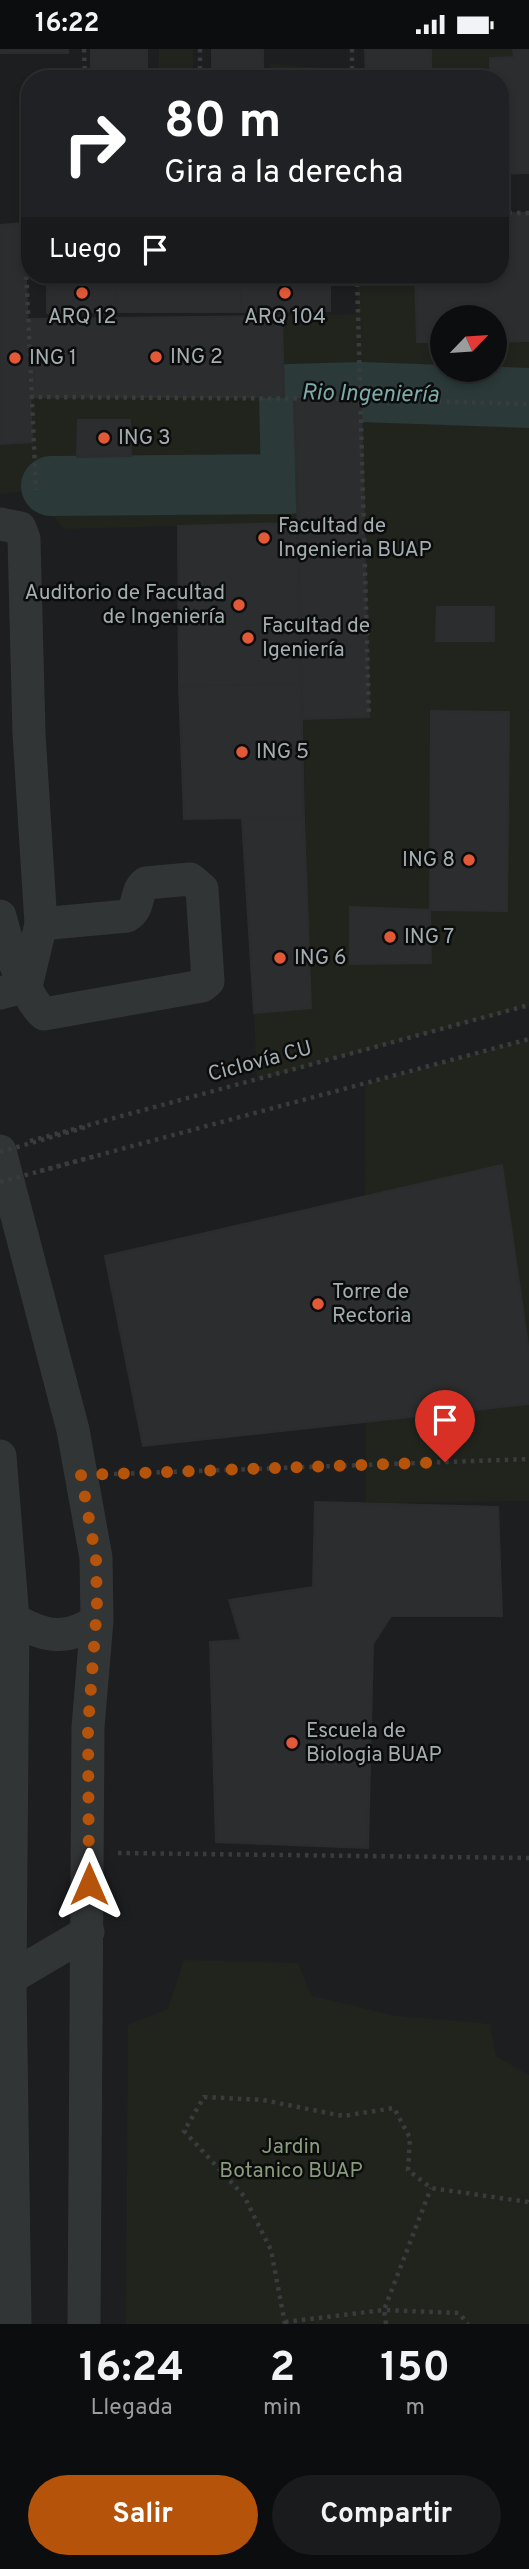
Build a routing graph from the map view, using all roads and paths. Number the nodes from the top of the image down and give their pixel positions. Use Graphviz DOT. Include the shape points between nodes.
graph roads {
  1 [pos="84,49"];
  2 [pos="200,49"];
  3 [pos="352,49"];
  4 [pos="85,70"];
  5 [pos="200,70"];
  6 [pos="352,70"];
  7 [pos="509,213"];
  8 [pos="529,213"];
  9 [pos="26,284"];
  10 [pos="358,284"];
  11 [pos="30,397"];
  12 [pos="361,399"];
  13 [pos="529,404"];
  14 [pos="36,490"];
  15 [pos="0,524"];
  16 [pos="369,717"];
  17 [pos="0,916"];
  18 [pos="41,924"];
  19 [pos="13,989"];
  20 [pos="529,1006"];
  21 [pos="529,1039"];
  22 [pos="88,1159"];
  23 [pos="1,1166"];
  24 [pos="0,1456"];
  25 [pos="529,1459"];
  26 [pos="81,1475"];
  27 [pos="13,1619"];
  28 [pos="97,1620"];
  29 [pos="90,1852"];
  30 [pos="529,1858"];
  31 [pos="88,1932"];
  32 [pos="5,1982"];
  33 [pos="431,2188"];
  34 [pos="529,2206"];
  35 [pos="384,2310"];
  36 [pos="285,2323"];
  37 [pos="15,2324"];
  38 [pos="84,2324"];
  39 [pos="386,2324"];
  40 [pos="468,2324"];
  1 -- 4 [label="path"];
  2 -- 5 [label="path"];
  3 -- 6 [label="path"];
  7 -- 8 [label="path"];
  9 -- 11 [label="path"];
  10 -- 12 [label="path"];
  11 -- 12 [label="path"];
  11 -- 14 [label="path"];
  12 -- 13 [label="path"];
  12 -- 16 [label="path"];
  15 -- 18 [label="lane" via="20,529 24,539 27,698"];
  17 -- 19 [label="lane"];
  18 -- 19 [label="lane"];
  18 -- 19 [label="lane" via="127,916 146,883 190,879 202,889 208,981 202,986 52,1014 44,1014"];
  20 -- 23 [label="path, Ciclovía CU"];
  20 -- 23 [label="path, bridge" via="90,1126"];
  21 -- 22 [label="path"];
  21 -- 22 [label="path, bridge"];
  22 -- 23 [label="path, bridge"];
  23 -- 26 [label="lane" via="74,1430"];
  24 -- 27 [label="lane"];
  25 -- 26 [label="path"];
  26 -- 28 [label="lane" via="96,1558"];
  27 -- 28 [label="lane" via="50,1636 69,1636"];
  27 -- 32 [label="lane"];
  28 -- 29 [label="lane" via="88,1727"];
  29 -- 30 [label="path"];
  29 -- 31 [label="lane"];
  31 -- 32 [label="lane"];
  31 -- 38 [label="lane"];
  32 -- 37 [label="lane"];
  33 -- 34 [label="path" via="528,2202"];
  33 -- 35 [label="path"];
  33 -- 36 [label="path" via="408,2170 410,2139 394,2108 343,2116 263,2100 204,2097 184,2131 244,2196 271,2251"];
  35 -- 36 [label="path"];
  35 -- 39 [label="path"];
  35 -- 40 [label="path" via="459,2313"];
}
